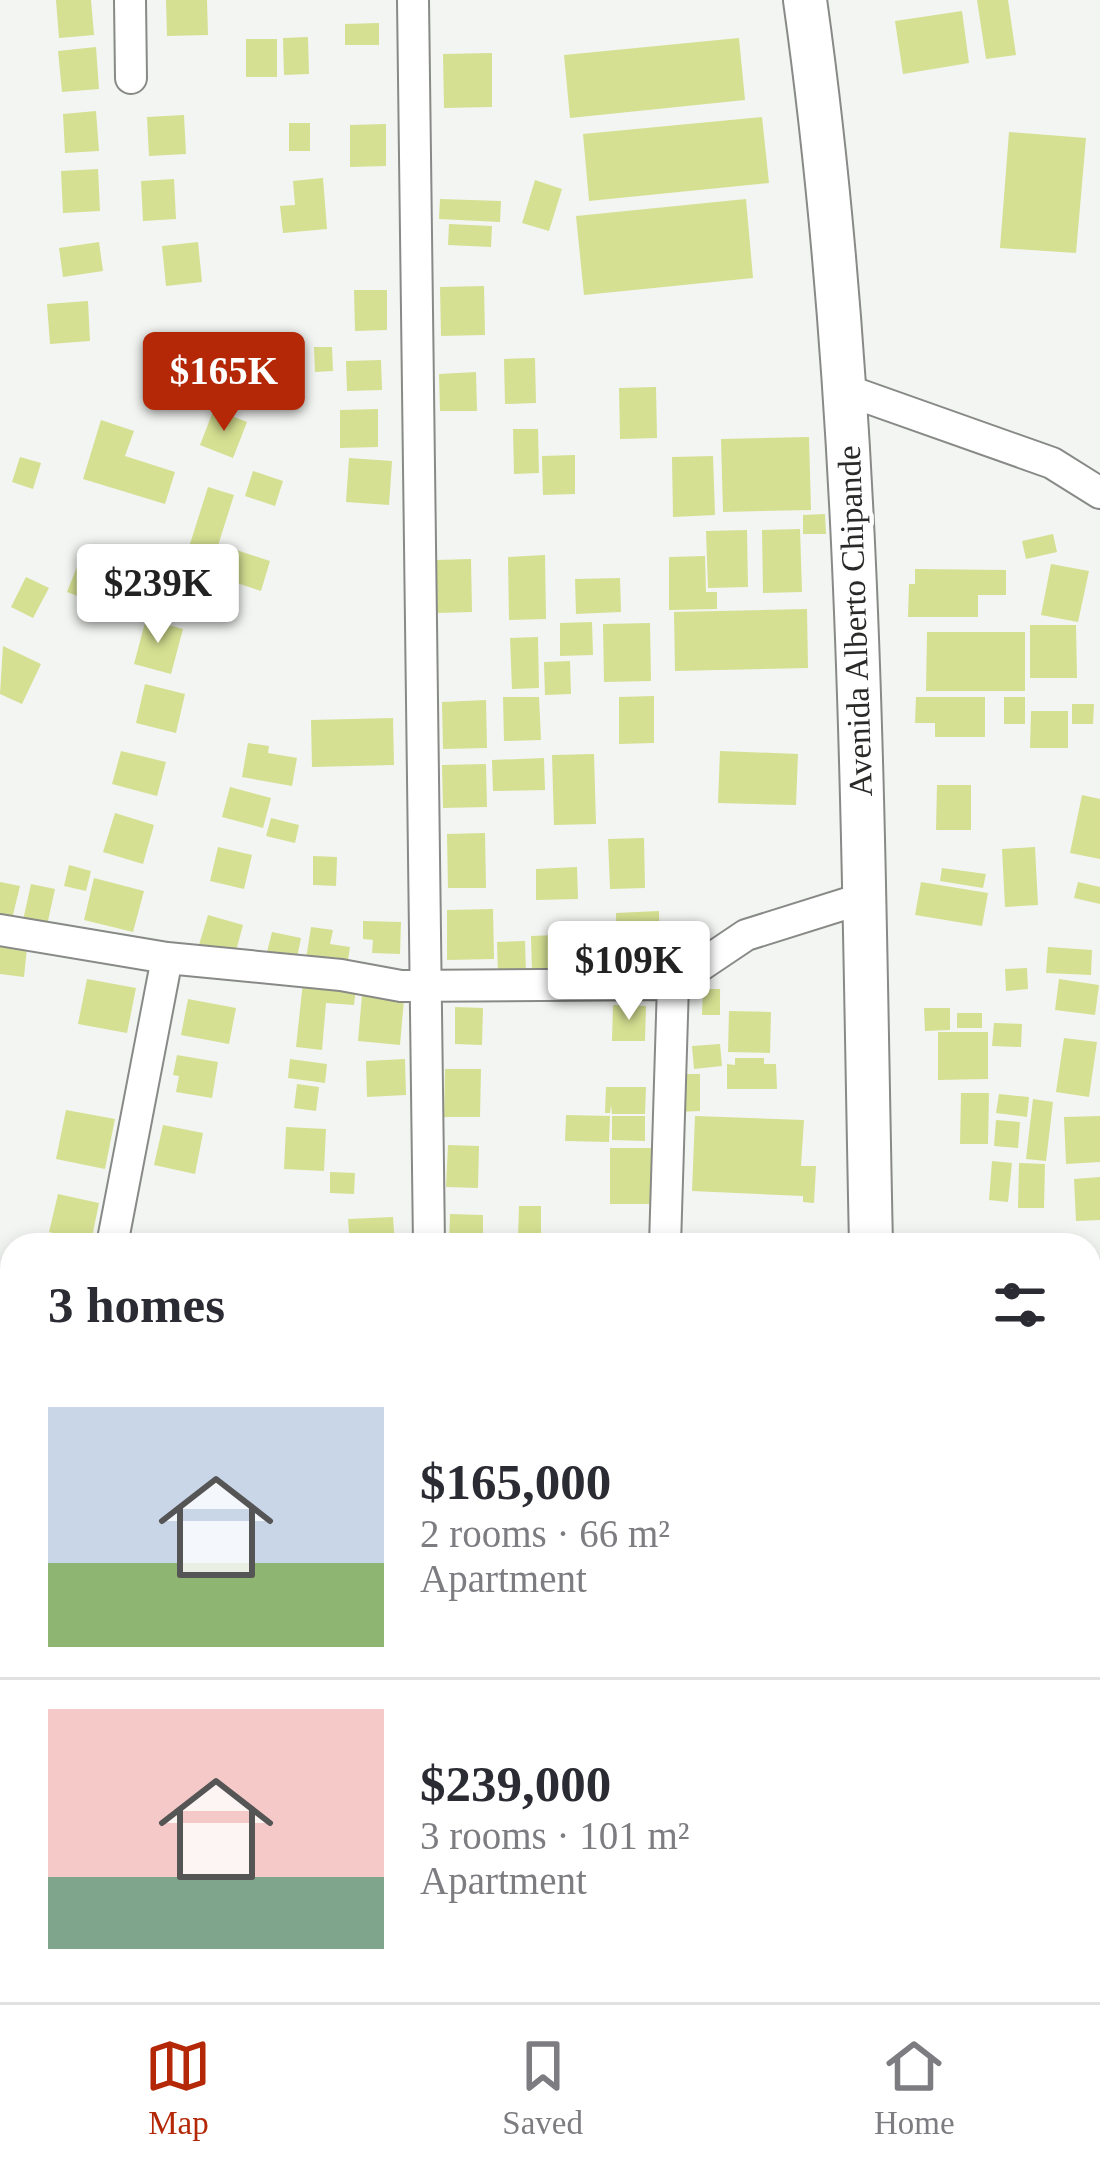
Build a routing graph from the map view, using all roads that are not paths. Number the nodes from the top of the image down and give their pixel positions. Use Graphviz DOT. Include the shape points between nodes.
graph roads {
  1 [pos="130,0"];
  2 [pos="412,0"];
  3 [pos="806,0"];
  4 [pos="130,78"];
  5 [pos="846,390"];
  6 [pos="1100,494"];
  7 [pos="864,898"];
  8 [pos="0,931"];
  9 [pos="167,958"];
  10 [pos="425,983"];
  11 [pos="673,984"];
  12 [pos="114,1233"];
  13 [pos="429,1233"];
  14 [pos="665,1233"];
  15 [pos="871,1233"];
  1 -- 4 [label="street"];
  2 -- 10 [label="street"];
  3 -- 5 [label="main road, Avenida Alberto Chipande"];
  5 -- 6 [label="street" via="1052,463"];
  5 -- 7 [label="main road, Avenida Alberto Chipande"];
  7 -- 11 [label="street" via="746,935"];
  7 -- 15 [label="main road, Avenida Alberto Chipande"];
  8 -- 9 [label="street"];
  9 -- 10 [label="street"];
  9 -- 12 [label="street"];
  10 -- 11 [label="street"];
  10 -- 13 [label="street"];
  11 -- 14 [label="street"];
}
